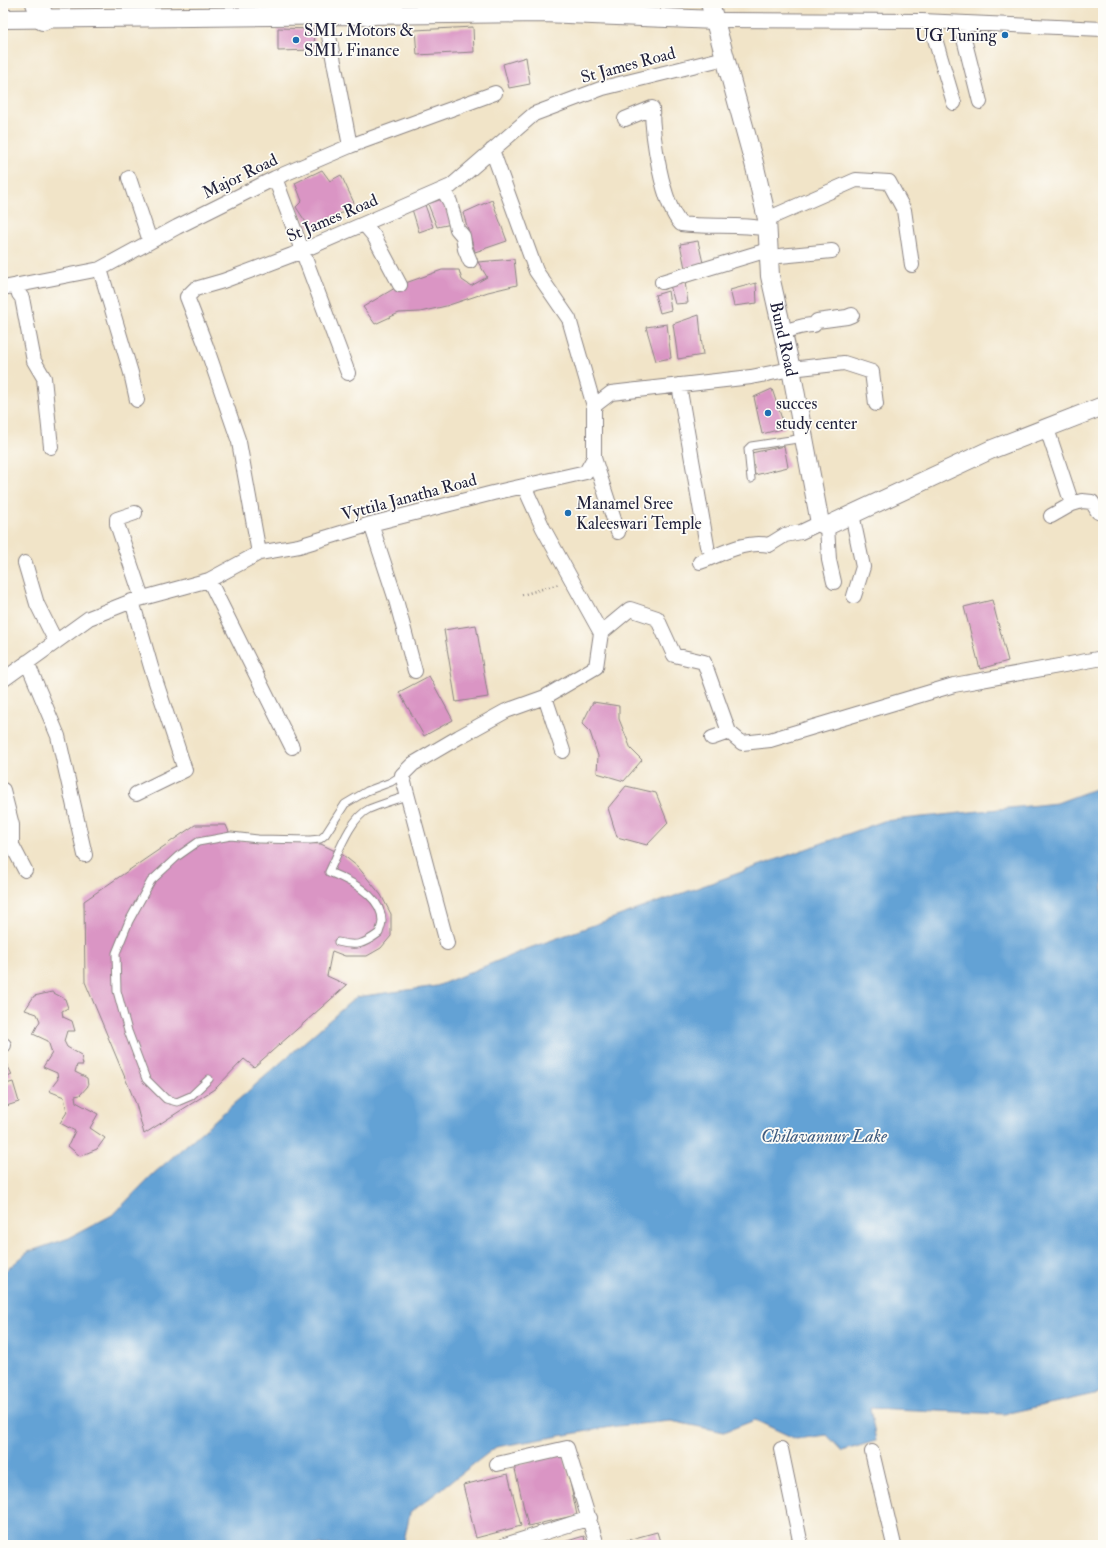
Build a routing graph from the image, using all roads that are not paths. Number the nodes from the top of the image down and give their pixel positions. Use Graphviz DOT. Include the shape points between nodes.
graph roads {
  1 [pos="367,8"];
  2 [pos="40,11"];
  3 [pos="713,11"];
  4 [pos="325,15"];
  5 [pos="3,19"];
  6 [pos="930,22"];
  7 [pos="960,23"];
  8 [pos="1103,29"];
  9 [pos="725,58"];
  10 [pos="494,93"];
  11 [pos="980,102"];
  12 [pos="954,103"];
  13 [pos="625,119"];
  14 [pos="350,146"];
  15 [pos="492,150"];
  16 [pos="129,178"];
  17 [pos="275,178"];
  18 [pos="443,190"];
  19 [pos="364,224"];
  20 [pos="767,224"];
  21 [pos="150,241"];
  22 [pos="301,251"];
  23 [pos="832,251"];
  24 [pos="769,254"];
  25 [pos="470,261"];
  26 [pos="912,265"];
  27 [pos="100,269"];
  28 [pos="662,282"];
  29 [pos="17,285"];
  30 [pos="400,285"];
  31 [pos="3,288"];
  32 [pos="852,315"];
  33 [pos="783,332"];
  34 [pos="791,368"];
  35 [pos="348,373"];
  36 [pos="680,385"];
  37 [pos="136,400"];
  38 [pos="876,404"];
  39 [pos="594,406"];
  40 [pos="1103,406"];
  41 [pos="1047,429"];
  42 [pos="804,438"];
  43 [pos="51,447"];
  44 [pos="594,458"];
  45 [pos="751,479"];
  46 [pos="524,486"];
  47 [pos="1072,504"];
  48 [pos="1098,512"];
  49 [pos="135,513"];
  50 [pos="852,514"];
  51 [pos="1051,516"];
  52 [pos="371,524"];
  53 [pos="824,525"];
  54 [pos="618,532"];
  55 [pos="707,546"];
  56 [pos="259,553"];
  57 [pos="700,562"];
  58 [pos="24,564"];
  59 [pos="209,580"];
  60 [pos="834,582"];
  61 [pos="854,596"];
  62 [pos="137,600"];
  63 [pos="601,633"];
  64 [pos="56,642"];
  65 [pos="1103,658"];
  66 [pos="27,662"];
  67 [pos="415,671"];
  68 [pos="3,680"];
  69 [pos="545,697"];
  70 [pos="729,732"];
  71 [pos="712,738"];
  72 [pos="292,748"];
  73 [pos="563,751"];
  74 [pos="402,775"];
  75 [pos="3,790"];
  76 [pos="136,794"];
  77 [pos="407,796"];
  78 [pos="85,855"];
  79 [pos="24,870"];
  80 [pos="338,942"];
  81 [pos="447,943"];
  82 [pos="209,1079"];
  83 [pos="781,1449"];
  84 [pos="872,1452"];
  85 [pos="497,1464"];
  86 [pos="590,1518"];
  87 [pos="505,1545"];
  88 [pos="597,1545"];
  89 [pos="801,1545"];
  90 [pos="894,1545"];
  1 -- 3 [label="street" via="543,13"];
  1 -- 4 [label="street"];
  2 -- 4 [label="street"];
  2 -- 5 [label="street"];
  3 -- 6 [label="street"];
  3 -- 9 [label="street, Bund Road"];
  4 -- 14 [label="street"];
  6 -- 7 [label="street"];
  6 -- 12 [label="street"];
  7 -- 8 [label="street"];
  7 -- 11 [label="street"];
  9 -- 15 [label="street, St James Road" via="604,88 534,114"];
  9 -- 20 [label="street, Bund Road" via="754,163"];
  10 -- 14 [label="street, Major Road"];
  13 -- 20 [label="street" via="652,108 661,178 673,216 681,224"];
  14 -- 17 [label="street, Major Road"];
  15 -- 18 [label="street, St James Road"];
  15 -- 39 [label="street" via="536,271 569,319"];
  16 -- 21 [label="street"];
  17 -- 21 [label="street, Major Road"];
  17 -- 22 [label="street"];
  18 -- 19 [label="street, St James Road"];
  18 -- 25 [label="street" via="450,202 457,229 463,236"];
  19 -- 22 [label="street, St James Road"];
  19 -- 30 [label="street" via="374,236"];
  20 -- 24 [label="street, Bund Road"];
  20 -- 26 [label="street" via="856,180 889,182 904,210"];
  21 -- 27 [label="street, Major Road"];
  22 -- 35 [label="street"];
  22 -- 56 [label="street, St James Road" via="195,289 187,297 239,442"];
  23 -- 24 [label="street"];
  24 -- 28 [label="street"];
  24 -- 33 [label="street, Bund Road" via="770,276"];
  27 -- 29 [label="street, Major Road"];
  27 -- 37 [label="street" via="131,373"];
  29 -- 31 [label="street, Major Road"];
  29 -- 43 [label="street" via="22,298 34,361 44,378"];
  32 -- 33 [label="street" via="817,321 814,325 800,325"];
  33 -- 34 [label="street, Bund Road"];
  34 -- 36 [label="street" via="751,377"];
  34 -- 38 [label="street" via="844,363 872,372"];
  34 -- 42 [label="street, Bund Road"];
  36 -- 39 [label="street" via="612,393"];
  36 -- 55 [label="street"];
  39 -- 44 [label="street"];
  40 -- 41 [label="street"];
  41 -- 47 [label="street"];
  41 -- 50 [label="street" via="990,450"];
  42 -- 45 [label="lane" via="750,446 748,449"];
  42 -- 53 [label="street, Bund Road"];
  44 -- 46 [label="street, Vyttila Janatha Road" via="586,472"];
  44 -- 54 [label="street"];
  46 -- 52 [label="street, Vyttila Janatha Road"];
  46 -- 63 [label="street" via="543,528"];
  47 -- 48 [label="street" via="1092,502"];
  47 -- 51 [label="street"];
  49 -- 62 [label="street" via="117,519 117,524"];
  50 -- 53 [label="street"];
  50 -- 61 [label="street" via="863,567"];
  52 -- 56 [label="street, Vyttila Janatha Road" via="299,546"];
  52 -- 67 [label="street" via="396,600"];
  53 -- 57 [label="street" via="785,535 769,545 759,543 730,550"];
  53 -- 60 [label="street"];
  56 -- 59 [label="street, Vyttila Janatha Road"];
  58 -- 64 [label="street" via="37,604"];
  59 -- 62 [label="street, Vyttila Janatha Road"];
  59 -- 72 [label="street"];
  62 -- 64 [label="street, Vyttila Janatha Road" via="89,618"];
  62 -- 76 [label="street" via="151,667 185,770"];
  63 -- 69 [label="street" via="596,667"];
  63 -- 70 [label="street" via="630,609 656,618 674,655 704,662"];
  64 -- 66 [label="street, Vyttila Janatha Road"];
  65 -- 70 [label="street" via="954,685 770,740 742,742"];
  66 -- 68 [label="street, Vyttila Janatha Road"];
  66 -- 78 [label="street" via="58,736"];
  69 -- 73 [label="street"];
  69 -- 74 [label="street" via="506,711 413,764"];
  70 -- 71 [label="street"];
  74 -- 77 [label="street"];
  74 -- 82 [label="lane" via="345,804 320,839 258,839 231,836 198,842 178,856 151,882 129,920 116,953 118,991 128,1031 146,1079 166,1099 177,1102 191,1096"];
  75 -- 79 [label="street" via="12,825 12,845"];
  77 -- 80 [label="lane" via="361,814 349,831 330,872 341,877 377,904 382,921 379,933 366,942 352,945"];
  77 -- 81 [label="street"];
  83 -- 89 [label="street"];
  84 -- 90 [label="street"];
  85 -- 86 [label="street" via="567,1448"];
  86 -- 87 [label="street"];
  86 -- 88 [label="street"];
}
